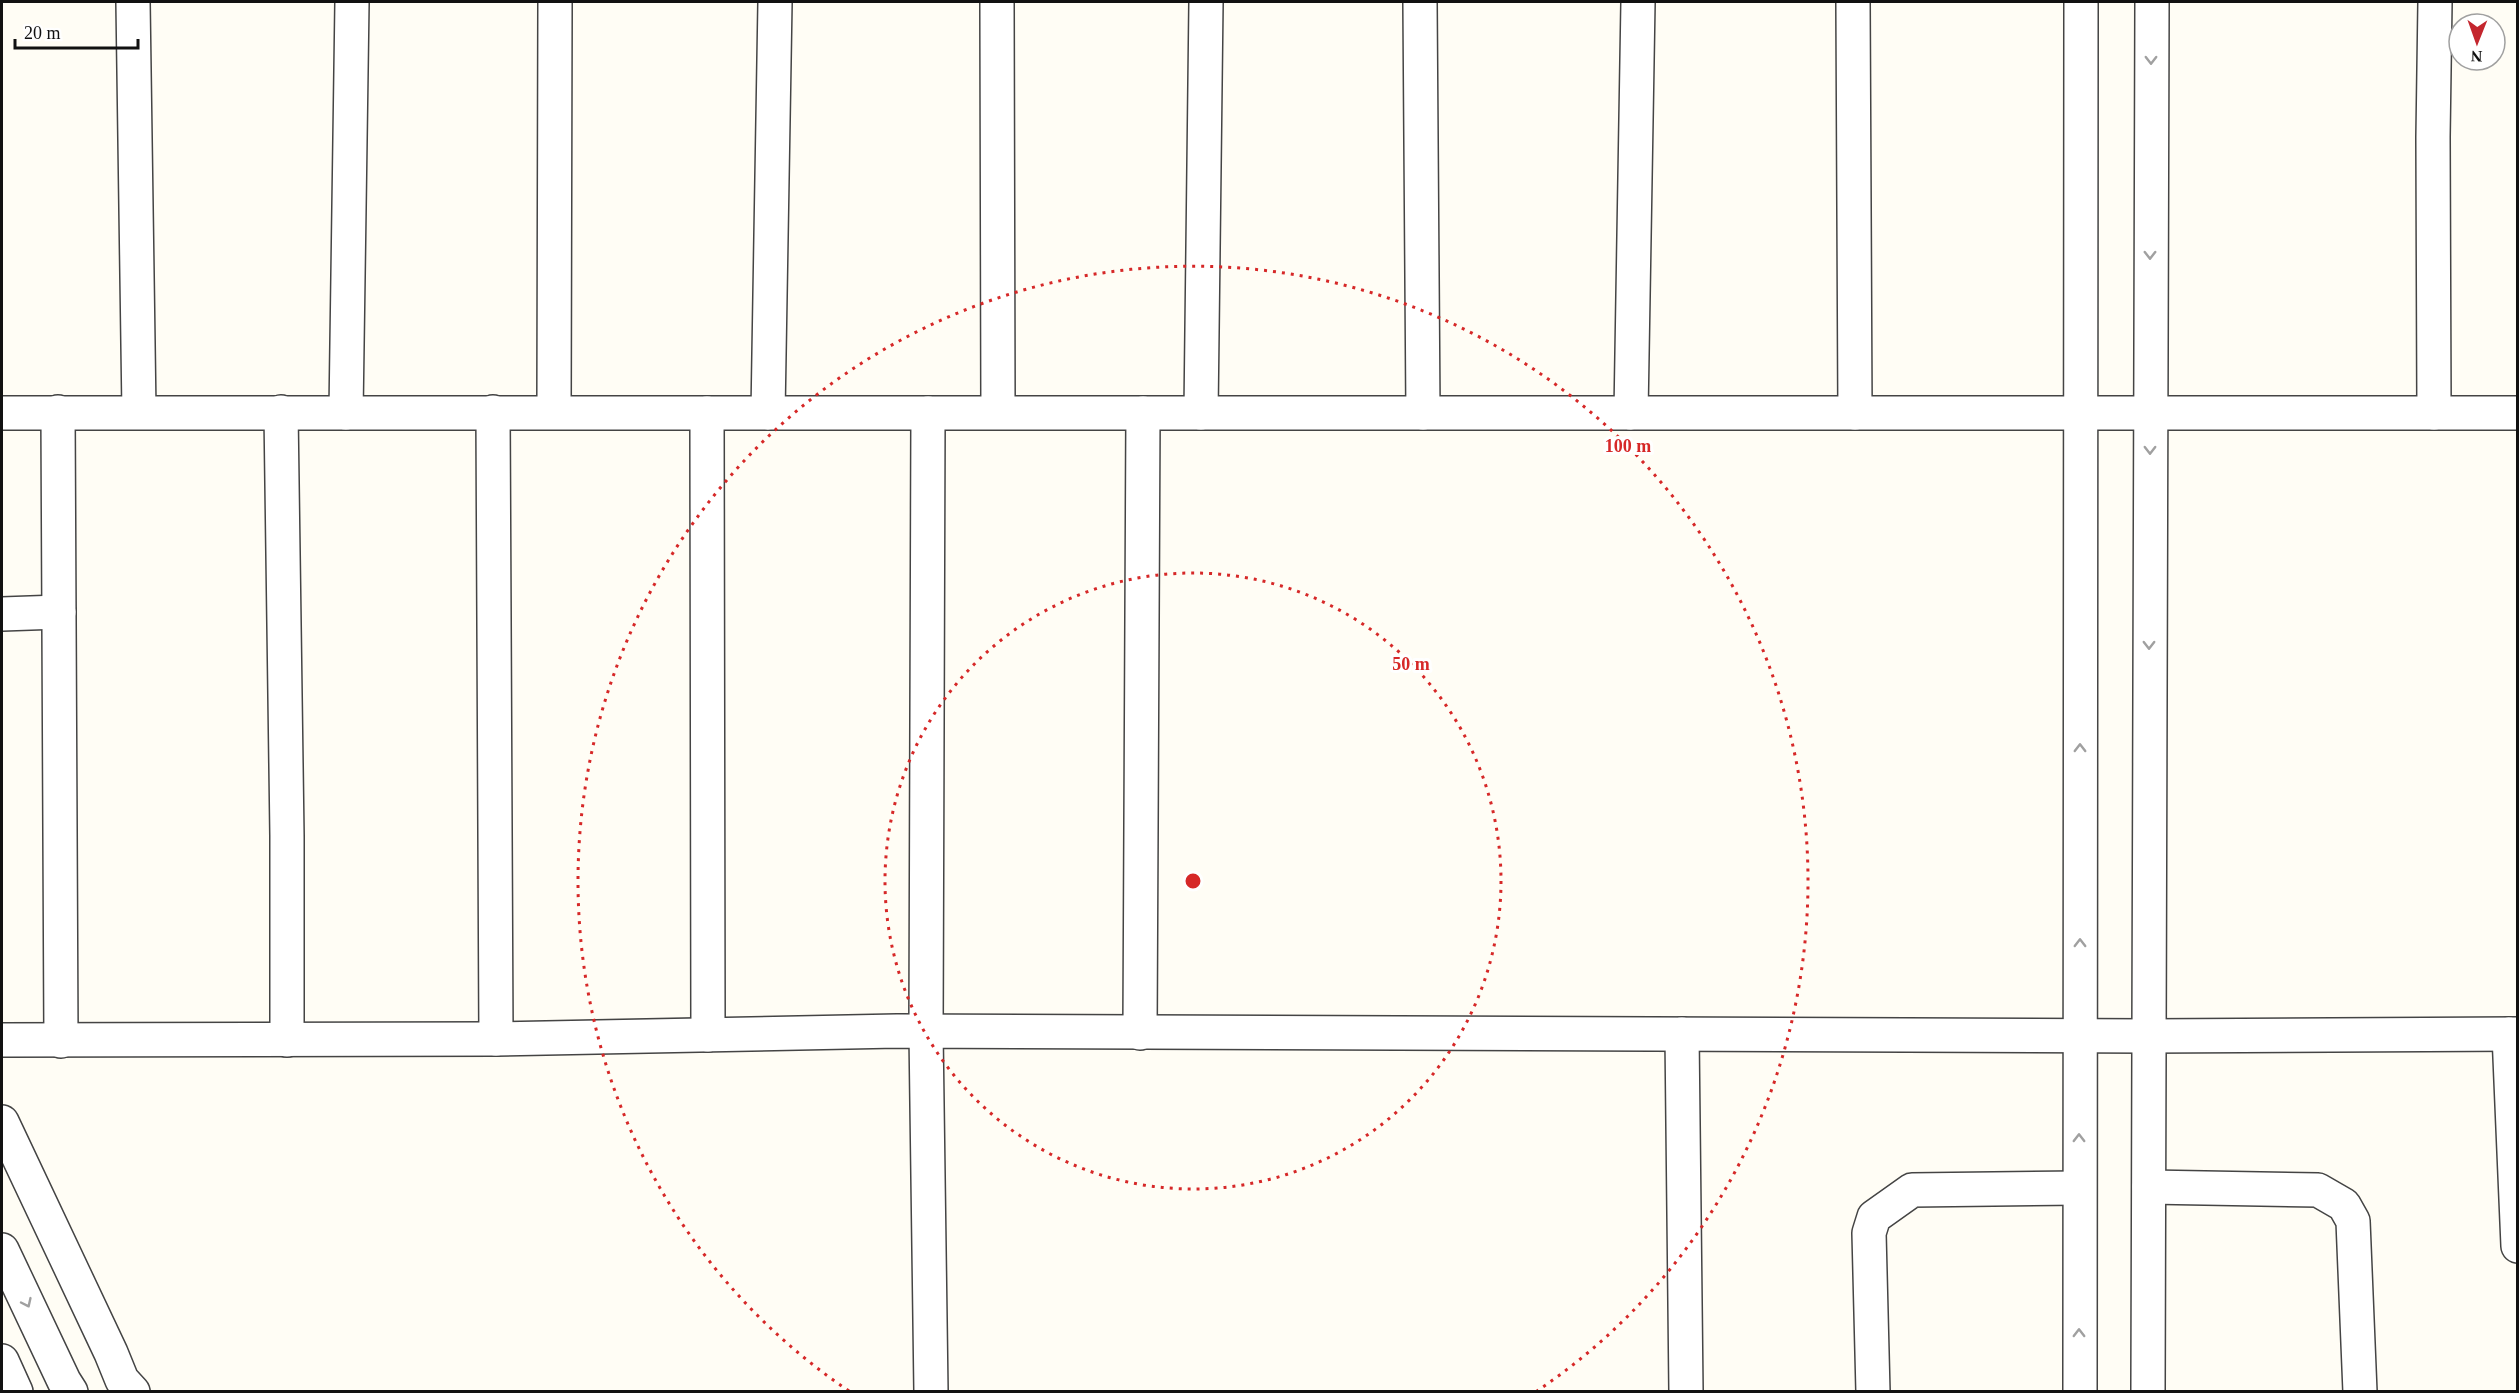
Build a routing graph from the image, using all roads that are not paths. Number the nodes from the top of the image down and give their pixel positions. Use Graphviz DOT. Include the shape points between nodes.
graph roads {
  1 [pos="133,2"];
  2 [pos="352,2"];
  3 [pos="555,2"];
  4 [pos="775,2"];
  5 [pos="997,2"];
  6 [pos="1206,2"];
  7 [pos="1420,2"];
  8 [pos="1638,2"];
  9 [pos="1853,2"];
  10 [pos="2081,2"];
  11 [pos="2152,2"];
  12 [pos="2435,2"];
  13 [pos="2,412"];
  14 [pos="58,412"];
  15 [pos="139,412"];
  16 [pos="281,412"];
  17 [pos="493,412"];
  18 [pos="554,412"];
  19 [pos="768,412"];
  20 [pos="998,412"];
  21 [pos="1201,412"];
  22 [pos="346,413"];
  23 [pos="707,413"];
  24 [pos="928,413"];
  25 [pos="1143,413"];
  26 [pos="1423,413"];
  27 [pos="1631,413"];
  28 [pos="1855,413"];
  29 [pos="2080,413"];
  30 [pos="2150,413"];
  31 [pos="2434,413"];
  32 [pos="2517,413"];
  33 [pos="59,612"];
  34 [pos="2,614"];
  35 [pos="926,1032"];
  36 [pos="1140,1033"];
  37 [pos="1682,1034"];
  38 [pos="2513,1034"];
  39 [pos="708,1035"];
  40 [pos="2079,1035"];
  41 [pos="2149,1036"];
  42 [pos="496,1039"];
  43 [pos="2,1040"];
  44 [pos="287,1040"];
  45 [pos="61,1041"];
  46 [pos="2,1122"];
  47 [pos="2149,1187"];
  48 [pos="2079,1188"];
  49 [pos="2517,1246"];
  50 [pos="2,1250"];
  51 [pos="2,1361"];
  52 [pos="16,1392"];
  53 [pos="71,1392"];
  54 [pos="133,1392"];
  55 [pos="932,1392"];
  56 [pos="1686,1392"];
  57 [pos="1873,1392"];
  58 [pos="2080,1392"];
  59 [pos="2148,1392"];
  60 [pos="2360,1392"];
  1 -- 15 [label="street"];
  2 -- 22 [label="street"];
  3 -- 18 [label="street"];
  4 -- 19 [label="street"];
  5 -- 20 [label="street"];
  6 -- 21 [label="street"];
  7 -- 26 [label="street"];
  8 -- 27 [label="street"];
  9 -- 28 [label="street"];
  10 -- 29 [label="street"];
  11 -- 30 [label="street, one-way"];
  12 -- 31 [label="street"];
  13 -- 14 [label="street"];
  14 -- 15 [label="street"];
  14 -- 33 [label="street"];
  15 -- 16 [label="street"];
  16 -- 22 [label="street"];
  16 -- 44 [label="street"];
  17 -- 18 [label="street"];
  17 -- 22 [label="street"];
  17 -- 42 [label="street"];
  18 -- 23 [label="street"];
  19 -- 23 [label="street"];
  19 -- 24 [label="street"];
  20 -- 24 [label="street"];
  20 -- 25 [label="street"];
  21 -- 25 [label="street"];
  21 -- 26 [label="street"];
  23 -- 39 [label="street"];
  24 -- 35 [label="street"];
  25 -- 36 [label="street"];
  26 -- 27 [label="street"];
  27 -- 28 [label="street"];
  28 -- 29 [label="street"];
  29 -- 30 [label="street"];
  40 -- 29 [label="street, one-way"];
  30 -- 31 [label="street"];
  30 -- 41 [label="street, one-way"];
  31 -- 32 [label="street"];
  33 -- 34 [label="street"];
  33 -- 45 [label="street"];
  35 -- 36 [label="street"];
  35 -- 39 [label="street"];
  35 -- 55 [label="street"];
  36 -- 37 [label="street"];
  37 -- 40 [label="street"];
  37 -- 56 [label="street"];
  38 -- 41 [label="street"];
  38 -- 49 [label="street"];
  39 -- 42 [label="street"];
  40 -- 41 [label="street"];
  48 -- 40 [label="street, one-way"];
  41 -- 47 [label="street"];
  42 -- 44 [label="street"];
  43 -- 45 [label="street"];
  44 -- 45 [label="street"];
  46 -- 54 [label="street" via="122,1380"];
  47 -- 59 [label="street"];
  47 -- 60 [label="street" via="2318,1190 2344,1205 2353,1221"];
  48 -- 57 [label="street" via="1912,1190 1874,1217 1869,1233"];
  58 -- 48 [label="street, one-way"];
  50 -- 53 [label="street, one-way"];
  51 -- 52 [label="street"];
}
